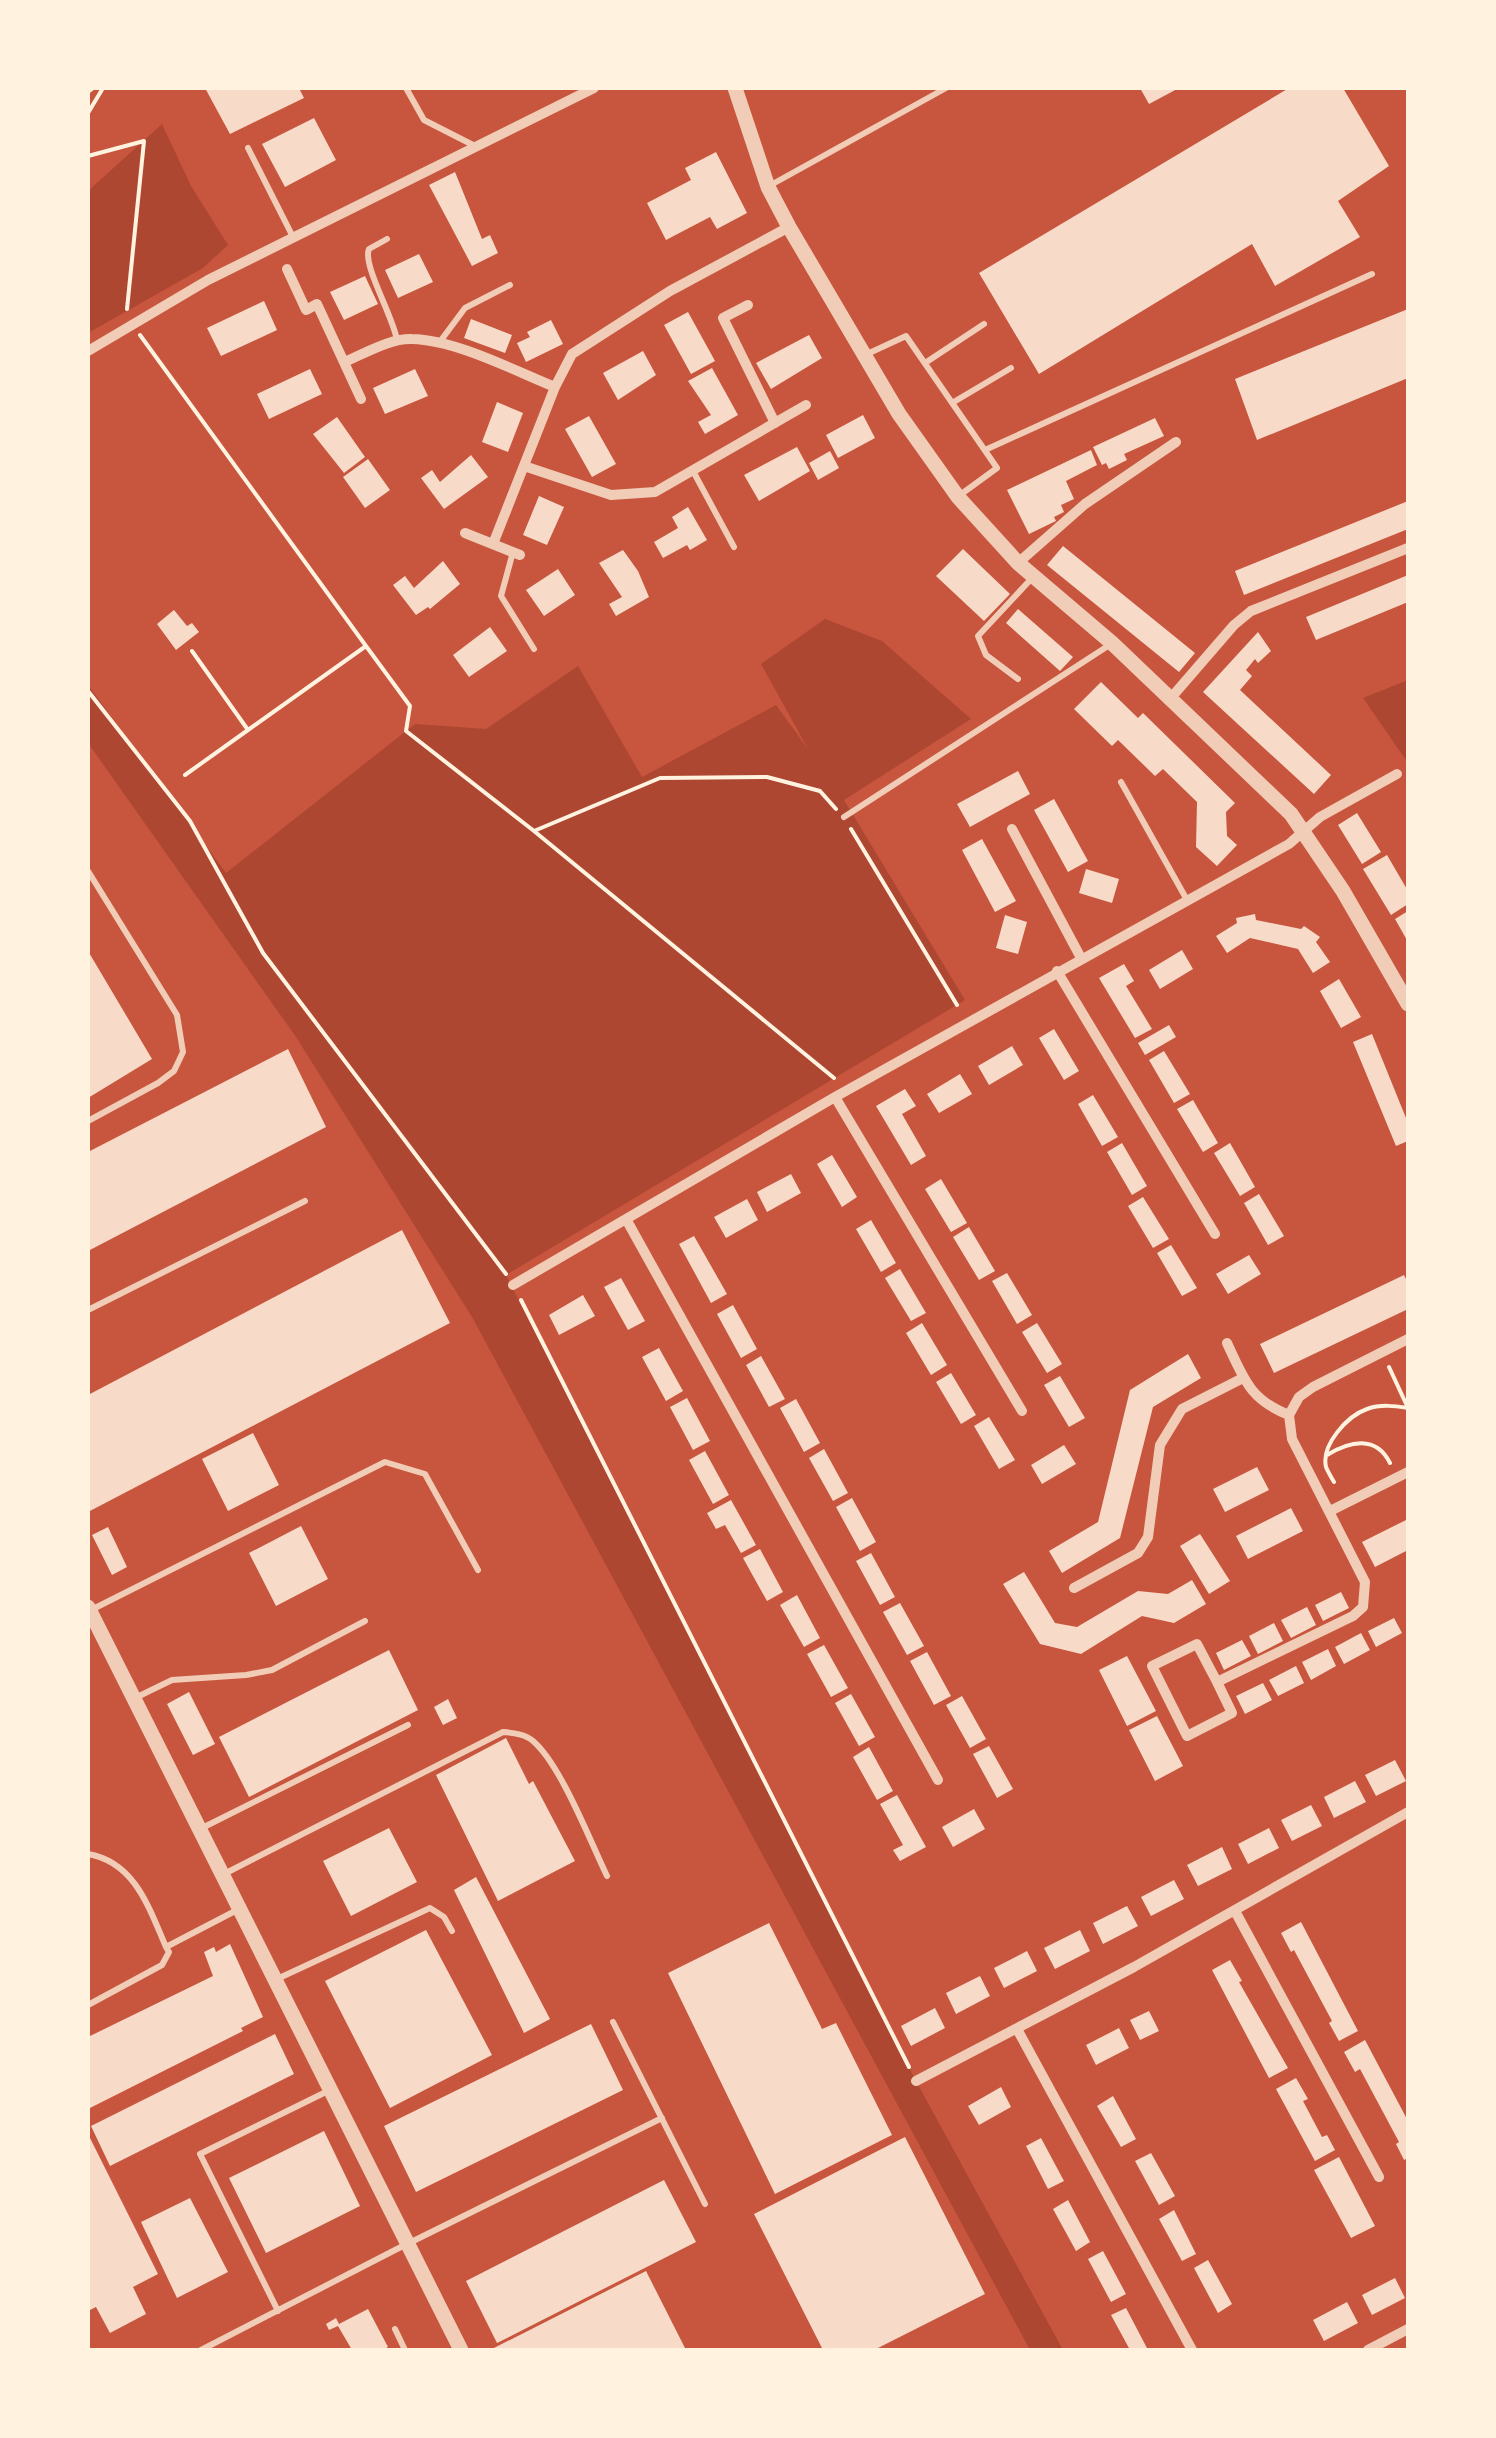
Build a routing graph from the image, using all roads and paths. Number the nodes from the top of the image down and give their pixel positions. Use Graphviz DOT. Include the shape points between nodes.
graph roads {
  1 [pos="93,88"];
  2 [pos="104,88"];
  3 [pos="406,88"];
  4 [pos="594,88"];
  5 [pos="735,88"];
  6 [pos="946,88"];
  7 [pos="88,92"];
  8 [pos="88,113"];
  9 [pos="476,146"];
  10 [pos="248,148"];
  11 [pos="88,156"];
  12 [pos="768,187"];
  13 [pos="789,227"];
  14 [pos="293,238"];
  15 [pos="386,239"];
  16 [pos="287,269"];
  17 [pos="1372,274"];
  18 [pos="510,285"];
  19 [pos="748,305"];
  20 [pos="133,323"];
  21 [pos="984,324"];
  22 [pos="398,341"];
  23 [pos="439,344"];
  24 [pos="88,351"];
  25 [pos="864,356"];
  26 [pos="344,362"];
  27 [pos="924,363"];
  28 [pos="1011,368"];
  29 [pos="555,387"];
  30 [pos="361,399"];
  31 [pos="952,402"];
  32 [pos="806,406"];
  33 [pos="775,424"];
  34 [pos="1176,442"];
  35 [pos="985,450"];
  36 [pos="524,466"];
  37 [pos="692,470"];
  38 [pos="958,496"];
  39 [pos="465,533"];
  40 [pos="493,544"];
  41 [pos="734,547"];
  42 [pos="1408,548"];
  43 [pos="516,554"];
  44 [pos="1018,563"];
  45 [pos="1034,576"];
  46 [pos="1112,643"];
  47 [pos="366,646"];
  48 [pos="534,649"];
  49 [pos="192,651"];
  50 [pos="1018,679"];
  51 [pos="88,691"];
  52 [pos="1170,699"];
  53 [pos="248,730"];
  54 [pos="1397,774"];
  55 [pos="185,775"];
  56 [pos="1121,782"];
  57 [pos="844,818"];
  58 [pos="1012,829"];
  59 [pos="534,831"];
  60 [pos="1305,832"];
  61 [pos="88,871"];
  62 [pos="1187,900"];
  63 [pos="1081,958"];
  64 [pos="1058,971"];
  65 [pos="1408,1004"];
  66 [pos="957,1005"];
  67 [pos="834,1078"];
  68 [pos="835,1097"];
  69 [pos="88,1121"];
  70 [pos="305,1201"];
  71 [pos="626,1218"];
  72 [pos="1216,1234"];
  73 [pos="513,1285"];
  74 [pos="88,1310"];
  75 [pos="1408,1339"];
  76 [pos="1227,1344"];
  77 [pos="1382,1353"];
  78 [pos="1243,1378"];
  79 [pos="1408,1408"];
  80 [pos="1022,1411"];
  81 [pos="1290,1415"];
  82 [pos="1327,1454"];
  83 [pos="1408,1472"];
  84 [pos="1396,1478"];
  85 [pos="1344,1504"];
  86 [pos="1330,1511"];
  87 [pos="478,1570"];
  88 [pos="1074,1588"];
  89 [pos="88,1609"];
  90 [pos="365,1621"];
  91 [pos="1217,1682"];
  92 [pos="134,1699"];
  93 [pos="408,1726"];
  94 [pos="938,1780"];
  95 [pos="1408,1812"];
  96 [pos="199,1830"];
  97 [pos="88,1854"];
  98 [pos="223,1875"];
  99 [pos="606,1876"];
  100 [pos="240,1909"];
  101 [pos="1235,1910"];
  102 [pos="452,1931"];
  103 [pos="166,1946"];
  104 [pos="276,1979"];
  105 [pos="88,2006"];
  106 [pos="613,2022"];
  107 [pos="1017,2029"];
  108 [pos="916,2080"];
  109 [pos="331,2089"];
  110 [pos="662,2118"];
  111 [pos="1380,2177"];
  112 [pos="705,2204"];
  113 [pos="409,2244"];
  114 [pos="278,2311"];
  115 [pos="1408,2328"];
  116 [pos="395,2330"];
  117 [pos="201,2350"];
  118 [pos="405,2350"];
  119 [pos="462,2350"];
  120 [pos="1192,2350"];
  121 [pos="1368,2350"];
  1 -- 7 [label="path"];
  2 -- 8 [label="path"];
  3 -- 9 [label="lane" via="424,120"];
  4 -- 9 [label="street"];
  5 -- 12 [label="street"];
  6 -- 12 [label="lane"];
  9 -- 14 [label="street"];
  10 -- 14 [label="lane"];
  11 -- 20 [label="path" via="144,141 126,311"];
  12 -- 13 [label="street"];
  13 -- 25 [label="street"];
  13 -- 29 [label="street" via="572,354"];
  14 -- 20 [label="street"];
  15 -- 22 [label="lane" via="369,249 366,261"];
  16 -- 26 [label="street" via="306,310 317,304"];
  17 -- 35 [label="lane"];
  18 -- 23 [label="lane" via="465,308"];
  19 -- 33 [label="street" via="723,318"];
  20 -- 24 [label="street"];
  20 -- 47 [label="path"];
  21 -- 27 [label="lane"];
  22 -- 23 [label="street"];
  22 -- 26 [label="street"];
  23 -- 29 [label="street"];
  25 -- 27 [label="lane" via="906,336"];
  25 -- 38 [label="street"];
  26 -- 30 [label="street"];
  27 -- 31 [label="lane"];
  28 -- 31 [label="lane"];
  29 -- 36 [label="street"];
  31 -- 35 [label="lane"];
  32 -- 33 [label="street"];
  33 -- 37 [label="street"];
  34 -- 44 [label="street" via="1086,504"];
  35 -- 38 [label="lane" via="998,468"];
  36 -- 37 [label="street" via="611,495 655,492"];
  36 -- 40 [label="street"];
  37 -- 41 [label="lane"];
  38 -- 44 [label="street"];
  39 -- 40 [label="street"];
  40 -- 43 [label="street"];
  42 -- 52 [label="street" via="1250,611"];
  43 -- 48 [label="lane" via="501,596"];
  44 -- 45 [label="street"];
  45 -- 46 [label="street"];
  45 -- 50 [label="lane" via="978,636 986,655"];
  46 -- 52 [label="street"];
  46 -- 57 [label="lane"];
  47 -- 53 [label="path"];
  47 -- 59 [label="path" via="410,706 406,730"];
  49 -- 53 [label="path"];
  51 -- 73 [label="path" via="190,821 264,953"];
  52 -- 60 [label="street"];
  53 -- 55 [label="path"];
  54 -- 60 [label="street"];
  56 -- 62 [label="lane"];
  57 -- 59 [label="path" via="820,791 766,778 660,778"];
  57 -- 66 [label="path"];
  58 -- 63 [label="street"];
  59 -- 67 [label="path"];
  60 -- 62 [label="street"];
  60 -- 65 [label="street"];
  61 -- 69 [label="lane" via="177,1015 183,1052 158,1083"];
  62 -- 63 [label="street"];
  63 -- 64 [label="street"];
  64 -- 68 [label="street"];
  64 -- 72 [label="street"];
  68 -- 71 [label="street"];
  68 -- 80 [label="street"];
  70 -- 74 [label="lane"];
  71 -- 73 [label="street"];
  71 -- 94 [label="street"];
  73 -- 108 [label="path"];
  75 -- 77 [label="street"];
  76 -- 78 [label="street"];
  77 -- 79 [label="path"];
  77 -- 81 [label="street" via="1313,1387"];
  78 -- 81 [label="street" via="1262,1402"];
  78 -- 88 [label="street" via="1182,1409 1160,1445 1148,1537 1138,1553"];
  79 -- 82 [label="path" via="1364,1410 1347,1421"];
  81 -- 86 [label="street" via="1292,1439"];
  82 -- 84 [label="path" via="1360,1442 1375,1445"];
  82 -- 85 [label="path"];
  83 -- 84 [label="street"];
  84 -- 85 [label="street"];
  85 -- 86 [label="street"];
  86 -- 91 [label="street" via="1365,1582 1364,1607"];
  87 -- 89 [label="lane" via="425,1474 385,1462"];
  89 -- 92 [label="street"];
  90 -- 92 [label="lane" via="272,1670 172,1680"];
  91 -- 91 [label="street" via="1232,1714 1187,1736 1152,1666 1197,1644"];
  92 -- 96 [label="street"];
  93 -- 96 [label="lane"];
  95 -- 101 [label="street"];
  96 -- 98 [label="street"];
  97 -- 103 [label="lane" via="128,1875"];
  98 -- 99 [label="lane" via="514,1732 533,1740 556,1771"];
  98 -- 100 [label="street"];
  100 -- 103 [label="lane"];
  100 -- 104 [label="street"];
  101 -- 107 [label="street"];
  101 -- 111 [label="street"];
  102 -- 104 [label="lane" via="430,1908"];
  103 -- 105 [label="lane" via="162,1965"];
  104 -- 109 [label="street"];
  106 -- 110 [label="lane"];
  107 -- 108 [label="street"];
  107 -- 120 [label="street"];
  109 -- 113 [label="street"];
  109 -- 114 [label="lane" via="200,2154"];
  110 -- 112 [label="lane"];
  110 -- 113 [label="lane"];
  113 -- 114 [label="lane"];
  113 -- 119 [label="street"];
  114 -- 117 [label="lane"];
  115 -- 121 [label="street"];
  116 -- 118 [label="lane"];
}
